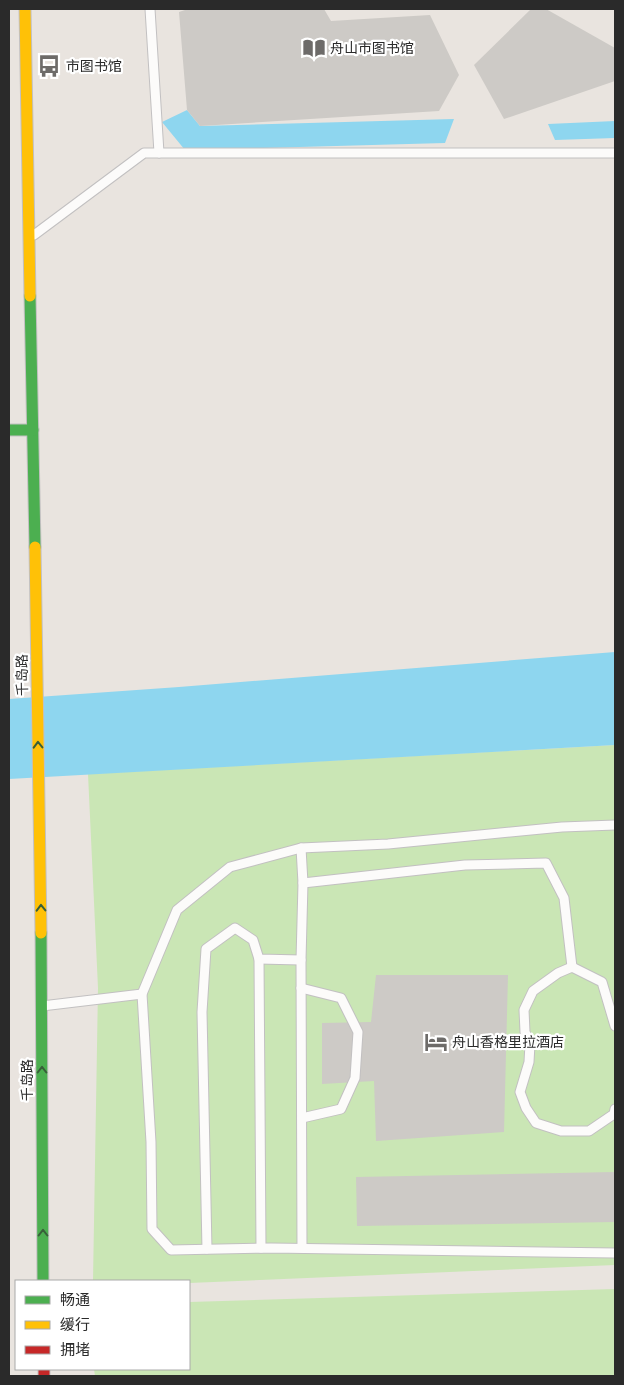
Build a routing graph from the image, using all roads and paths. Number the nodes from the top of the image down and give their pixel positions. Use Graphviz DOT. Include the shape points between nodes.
graph roads {
  1 [pos="25,9"];
  2 [pos="150,9"];
  3 [pos="159,153"];
  4 [pos="615,153"];
  5 [pos="29,239"];
  6 [pos="9,430"];
  7 [pos="33,430"];
  8 [pos="615,825"];
  9 [pos="301,848"];
  10 [pos="303,883"];
  11 [pos="259,959"];
  12 [pos="301,960"];
  13 [pos="572,967"];
  14 [pos="301,988"];
  15 [pos="142,994"];
  16 [pos="42,1006"];
  17 [pos="615,1026"];
  18 [pos="615,1109"];
  19 [pos="302,1118"];
  20 [pos="261,1248"];
  21 [pos="302,1248"];
  22 [pos="207,1249"];
  23 [pos="615,1253"];
  24 [pos="43,1280"];
  1 -- 5 [label="street, 千岛路"];
  2 -- 3 [label="lane"];
  3 -- 4 [label="lane"];
  3 -- 5 [label="lane" via="144,153"];
  5 -- 7 [label="street, 千岛路"];
  6 -- 7 [label="street"];
  16 -- 7 [label="street, 千岛路, one-way"];
  8 -- 9 [label="lane"];
  9 -- 10 [label="lane"];
  9 -- 15 [label="lane" via="230,867 178,910"];
  10 -- 12 [label="lane"];
  10 -- 13 [label="lane" via="465,865 546,863 564,898"];
  11 -- 12 [label="lane"];
  11 -- 20 [label="lane"];
  11 -- 22 [label="lane" via="253,940 235,928 206,949 202,1012"];
  12 -- 14 [label="lane"];
  13 -- 17 [label="lane" via="602,982"];
  13 -- 18 [label="lane" via="533,991 524,1010 525,1032 530,1044 529,1062 520,1092 536,1123 561,1132 589,1130 614,1114"];
  14 -- 19 [label="lane"];
  14 -- 19 [label="lane" via="341,998 358,1032 355,1078 341,1109"];
  15 -- 16 [label="lane"];
  15 -- 22 [label="lane" via="151,1142 152,1229 171,1250"];
  24 -- 16 [label="street, 千岛路, one-way"];
  19 -- 21 [label="lane"];
  20 -- 21 [label="lane"];
  20 -- 22 [label="lane"];
  21 -- 23 [label="lane"];
}
